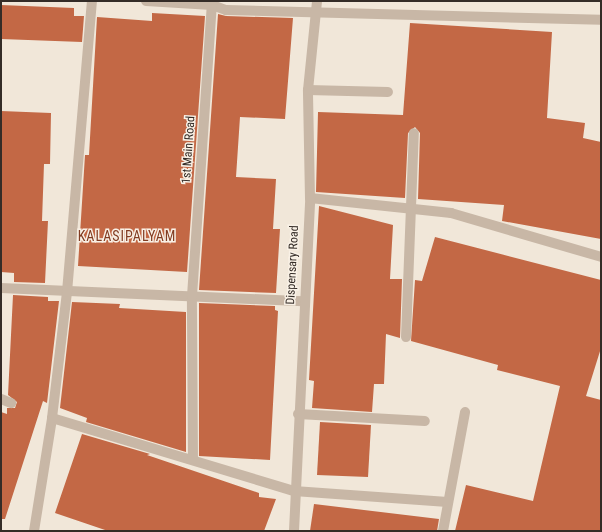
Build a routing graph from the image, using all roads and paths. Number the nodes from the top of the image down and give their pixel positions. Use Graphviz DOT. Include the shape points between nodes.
graph roads {
  1 [pos="92,1"];
  2 [pos="146,1"];
  3 [pos="212,5"];
  4 [pos="226,6"];
  5 [pos="316,6"];
  6 [pos="601,20"];
  7 [pos="308,90"];
  8 [pos="388,92"];
  9 [pos="414,133"];
  10 [pos="310,198"];
  11 [pos="410,208"];
  12 [pos="601,257"];
  13 [pos="1,288"];
  14 [pos="67,292"];
  15 [pos="192,296"];
  16 [pos="303,301"];
  17 [pos="406,337"];
  18 [pos="465,412"];
  19 [pos="298,414"];
  20 [pos="52,418"];
  21 [pos="425,421"];
  22 [pos="193,460"];
  23 [pos="294,491"];
  24 [pos="448,502"];
  25 [pos="34,531"];
  26 [pos="294,531"];
  27 [pos="443,531"];
  1 -- 14 [label="street"];
  2 -- 3 [label="street"];
  3 -- 4 [label="street"];
  3 -- 15 [label="street, 1st Main Road"];
  4 -- 5 [label="street"];
  5 -- 6 [label="street"];
  5 -- 7 [label="street, Dispensary Road"];
  7 -- 8 [label="street"];
  7 -- 10 [label="street, Dispensary Road"];
  9 -- 11 [label="street"];
  10 -- 11 [label="street"];
  10 -- 16 [label="street, Dispensary Road"];
  11 -- 12 [label="street" via="451,213"];
  11 -- 17 [label="street"];
  13 -- 14 [label="street"];
  14 -- 15 [label="street"];
  14 -- 20 [label="street"];
  15 -- 16 [label="street"];
  15 -- 22 [label="street, 1st Main Road"];
  16 -- 19 [label="street, Dispensary Road"];
  18 -- 24 [label="street"];
  19 -- 21 [label="street"];
  19 -- 23 [label="street, Dispensary Road"];
  20 -- 22 [label="street"];
  20 -- 25 [label="street"];
  22 -- 23 [label="street"];
  23 -- 24 [label="street"];
  23 -- 26 [label="street, Dispensary Road"];
  24 -- 27 [label="street"];
}
